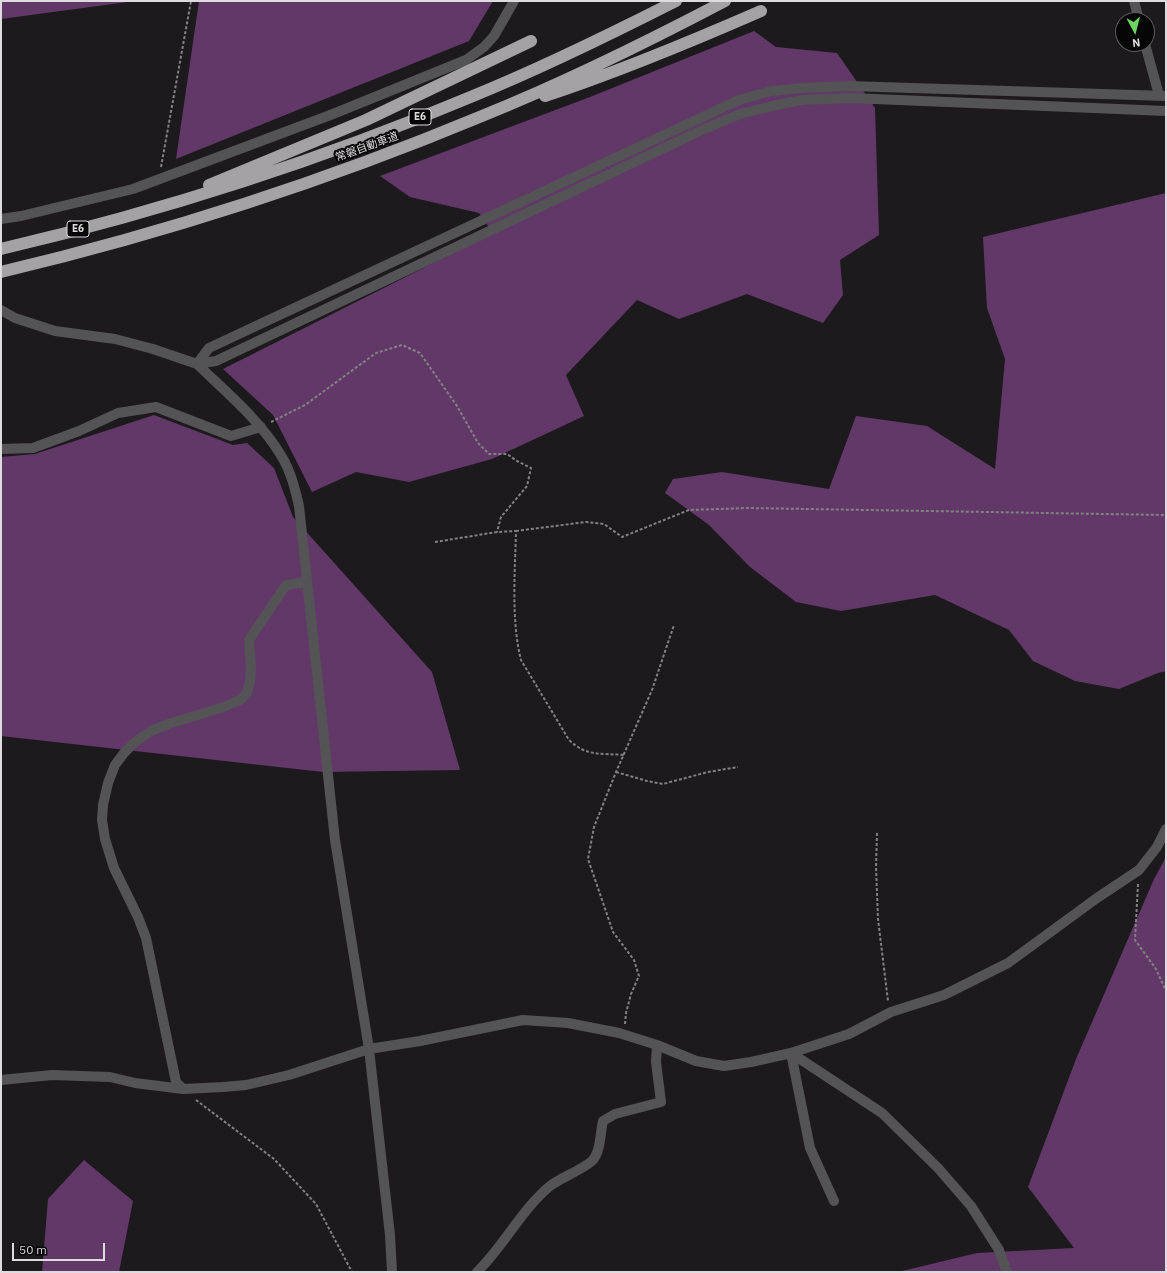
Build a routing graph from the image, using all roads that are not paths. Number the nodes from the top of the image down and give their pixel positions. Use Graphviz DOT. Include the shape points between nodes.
graph roads {
  1 [pos="514,1"];
  2 [pos="676,1"];
  3 [pos="725,1"];
  4 [pos="1134,1"];
  5 [pos="761,11"];
  6 [pos="1137,12"];
  7 [pos="531,41"];
  8 [pos="1148,52"];
  9 [pos="1162,95"];
  10 [pos="1166,111"];
  11 [pos="484,116"];
  12 [pos="155,208"];
  13 [pos="1,219"];
  14 [pos="1,249"];
  15 [pos="1,272"];
  16 [pos="1,310"];
  17 [pos="16,318"];
  18 [pos="1,320"];
  19 [pos="197,364"];
  20 [pos="261,427"];
  21 [pos="1,448"];
  22 [pos="306,582"];
  23 [pos="1166,829"];
  24 [pos="657,1045"];
  25 [pos="368,1050"];
  26 [pos="791,1053"];
  27 [pos="1,1080"];
  28 [pos="183,1089"];
  29 [pos="834,1201"];
  30 [pos="392,1272"];
  31 [pos="477,1272"];
  32 [pos="1007,1272"];
  1 -- 13 [label="street" via="489,42 466,60 333,114 133,188"];
  2 -- 12 [label="highway, 常磐自動車道 / E6" via="593,43 473,96 372,136 236,184"];
  3 -- 11 [label="highway, 常磐自動車道 / E6" via="583,71"];
  4 -- 6 [label="street"];
  5 -- 11 [label="highway" via="589,81"];
  7 -- 12 [label="highway" via="366,120"];
  8 -- 9 [label="street"];
  9 -- 19 [label="street" via="850,86 771,91 739,100 209,348"];
  10 -- 19 [label="street" via="850,98 802,100 740,114 216,361"];
  11 -- 15 [label="highway, 常磐自動車道 / E6" via="244,204 41,263"];
  12 -- 14 [label="highway, 常磐自動車道 / E6"];
  16 -- 17 [label="street"];
  17 -- 18 [label="street"];
  17 -- 19 [label="street" via="55,331 115,339"];
  19 -- 20 [label="street"];
  20 -- 21 [label="street" via="231,436 156,407 118,413 79,432 33,448"];
  20 -- 22 [label="street" via="282,457 294,483 299,506"];
  22 -- 25 [label="street" via="335,840"];
  22 -- 28 [label="street" via="286,585 250,640 251,667 247,693 240,700 221,708 151,731 124,753 115,765 108,783 102,812 105,839 114,868 146,938 176,1082"];
  23 -- 26 [label="street" via="1139,870 1008,963 944,995 891,1012 849,1034"];
  24 -- 25 [label="street" via="568,1022 523,1020"];
  24 -- 26 [label="street" via="696,1061 724,1066"];
  24 -- 31 [label="street" via="656,1062 661,1102 615,1114 603,1121 599,1150 592,1161 550,1186"];
  25 -- 28 [label="street" via="289,1075 246,1085"];
  25 -- 30 [label="street"];
  26 -- 29 [label="street" via="810,1148"];
  26 -- 32 [label="street" via="882,1113 938,1168 971,1206 999,1250"];
  27 -- 28 [label="street" via="52,1075 110,1077"];
}
